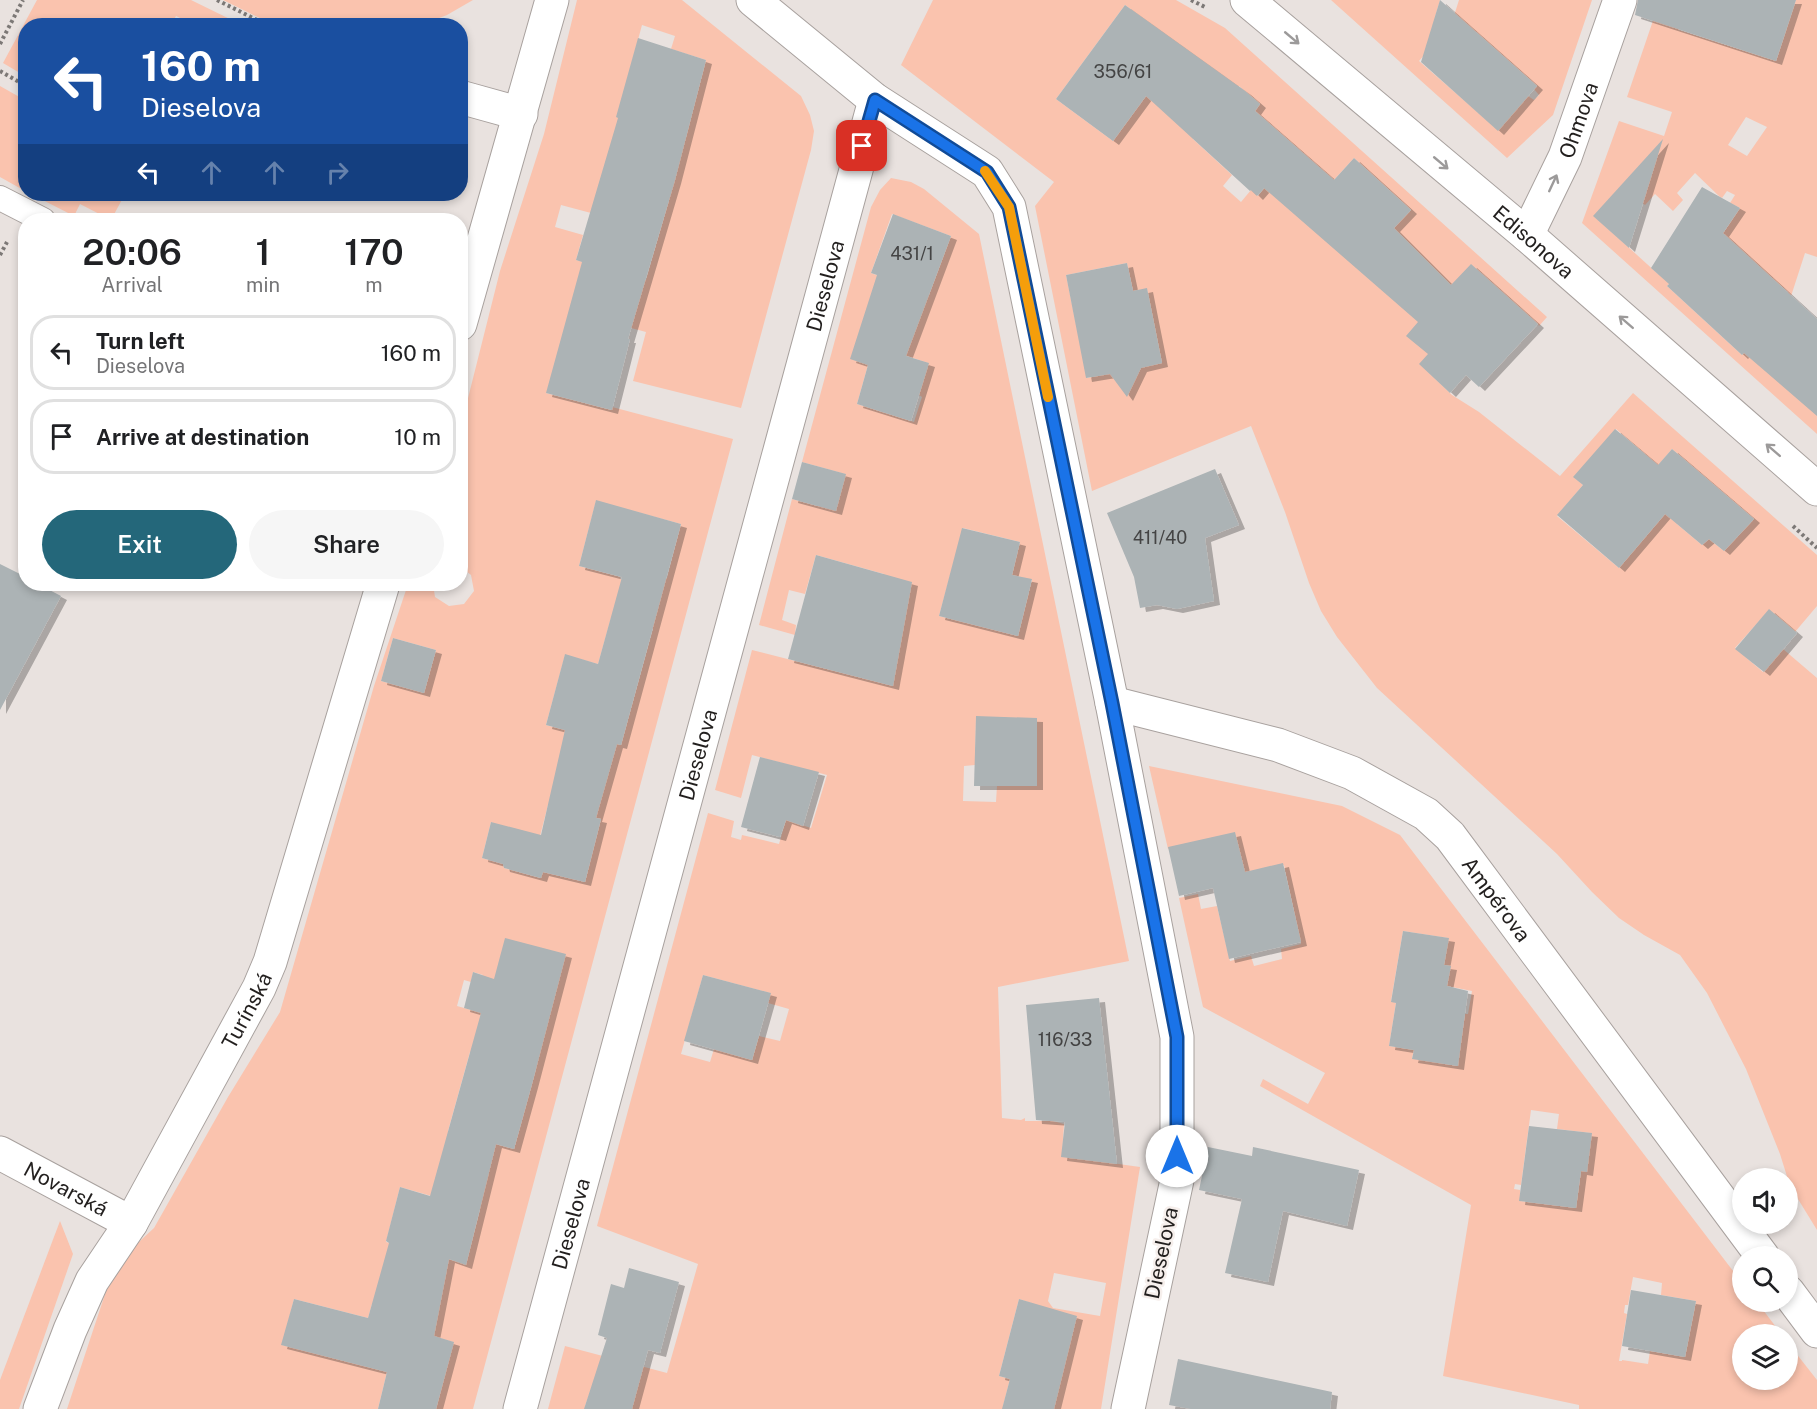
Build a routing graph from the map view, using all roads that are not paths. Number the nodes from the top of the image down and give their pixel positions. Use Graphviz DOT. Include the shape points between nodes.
graph roads {
  1 [pos="552,0"];
  2 [pos="753,0"];
  3 [pos="1247,0"];
  4 [pos="1620,0"];
  5 [pos="468,99"];
  6 [pos="875,100"];
  7 [pos="520,114"];
  8 [pos="0,198"];
  9 [pos="29,213"];
  10 [pos="1527,235"];
  11 [pos="468,296"];
  12 [pos="1817,489"];
  13 [pos="381,591"];
  14 [pos="1112,703"];
  15 [pos="0,1153"];
  16 [pos="131,1223"];
  17 [pos="1755,1246"];
  18 [pos="1798,1305"];
  19 [pos="1817,1331"];
  20 [pos="40,1409"];
  21 [pos="520,1409"];
  22 [pos="1128,1409"];
  1 -- 7 [label="street"];
  2 -- 6 [label="street, Dieselova"];
  3 -- 10 [label="street, Edisonova, one-way"];
  10 -- 4 [label="street, Ohmova, one-way" via="1566,157"];
  5 -- 7 [label="street"];
  6 -- 14 [label="street, Dieselova" via="987,172 1009,207"];
  6 -- 21 [label="street, Dieselova"];
  7 -- 11 [label="street"];
  8 -- 9 [label="lane"];
  12 -- 10 [label="street, Edisonova, one-way"];
  13 -- 16 [label="street, Turínská" via="270,962"];
  14 -- 17 [label="street, Ampérova" via="1278,745 1352,773 1426,814 1450,836"];
  14 -- 22 [label="street, Dieselova" via="1177,1037 1177,1180"];
  15 -- 16 [label="street, Novarská"];
  16 -- 20 [label="street, Turínská" via="92,1281"];
  18 -- 19 [label="street"];
}
